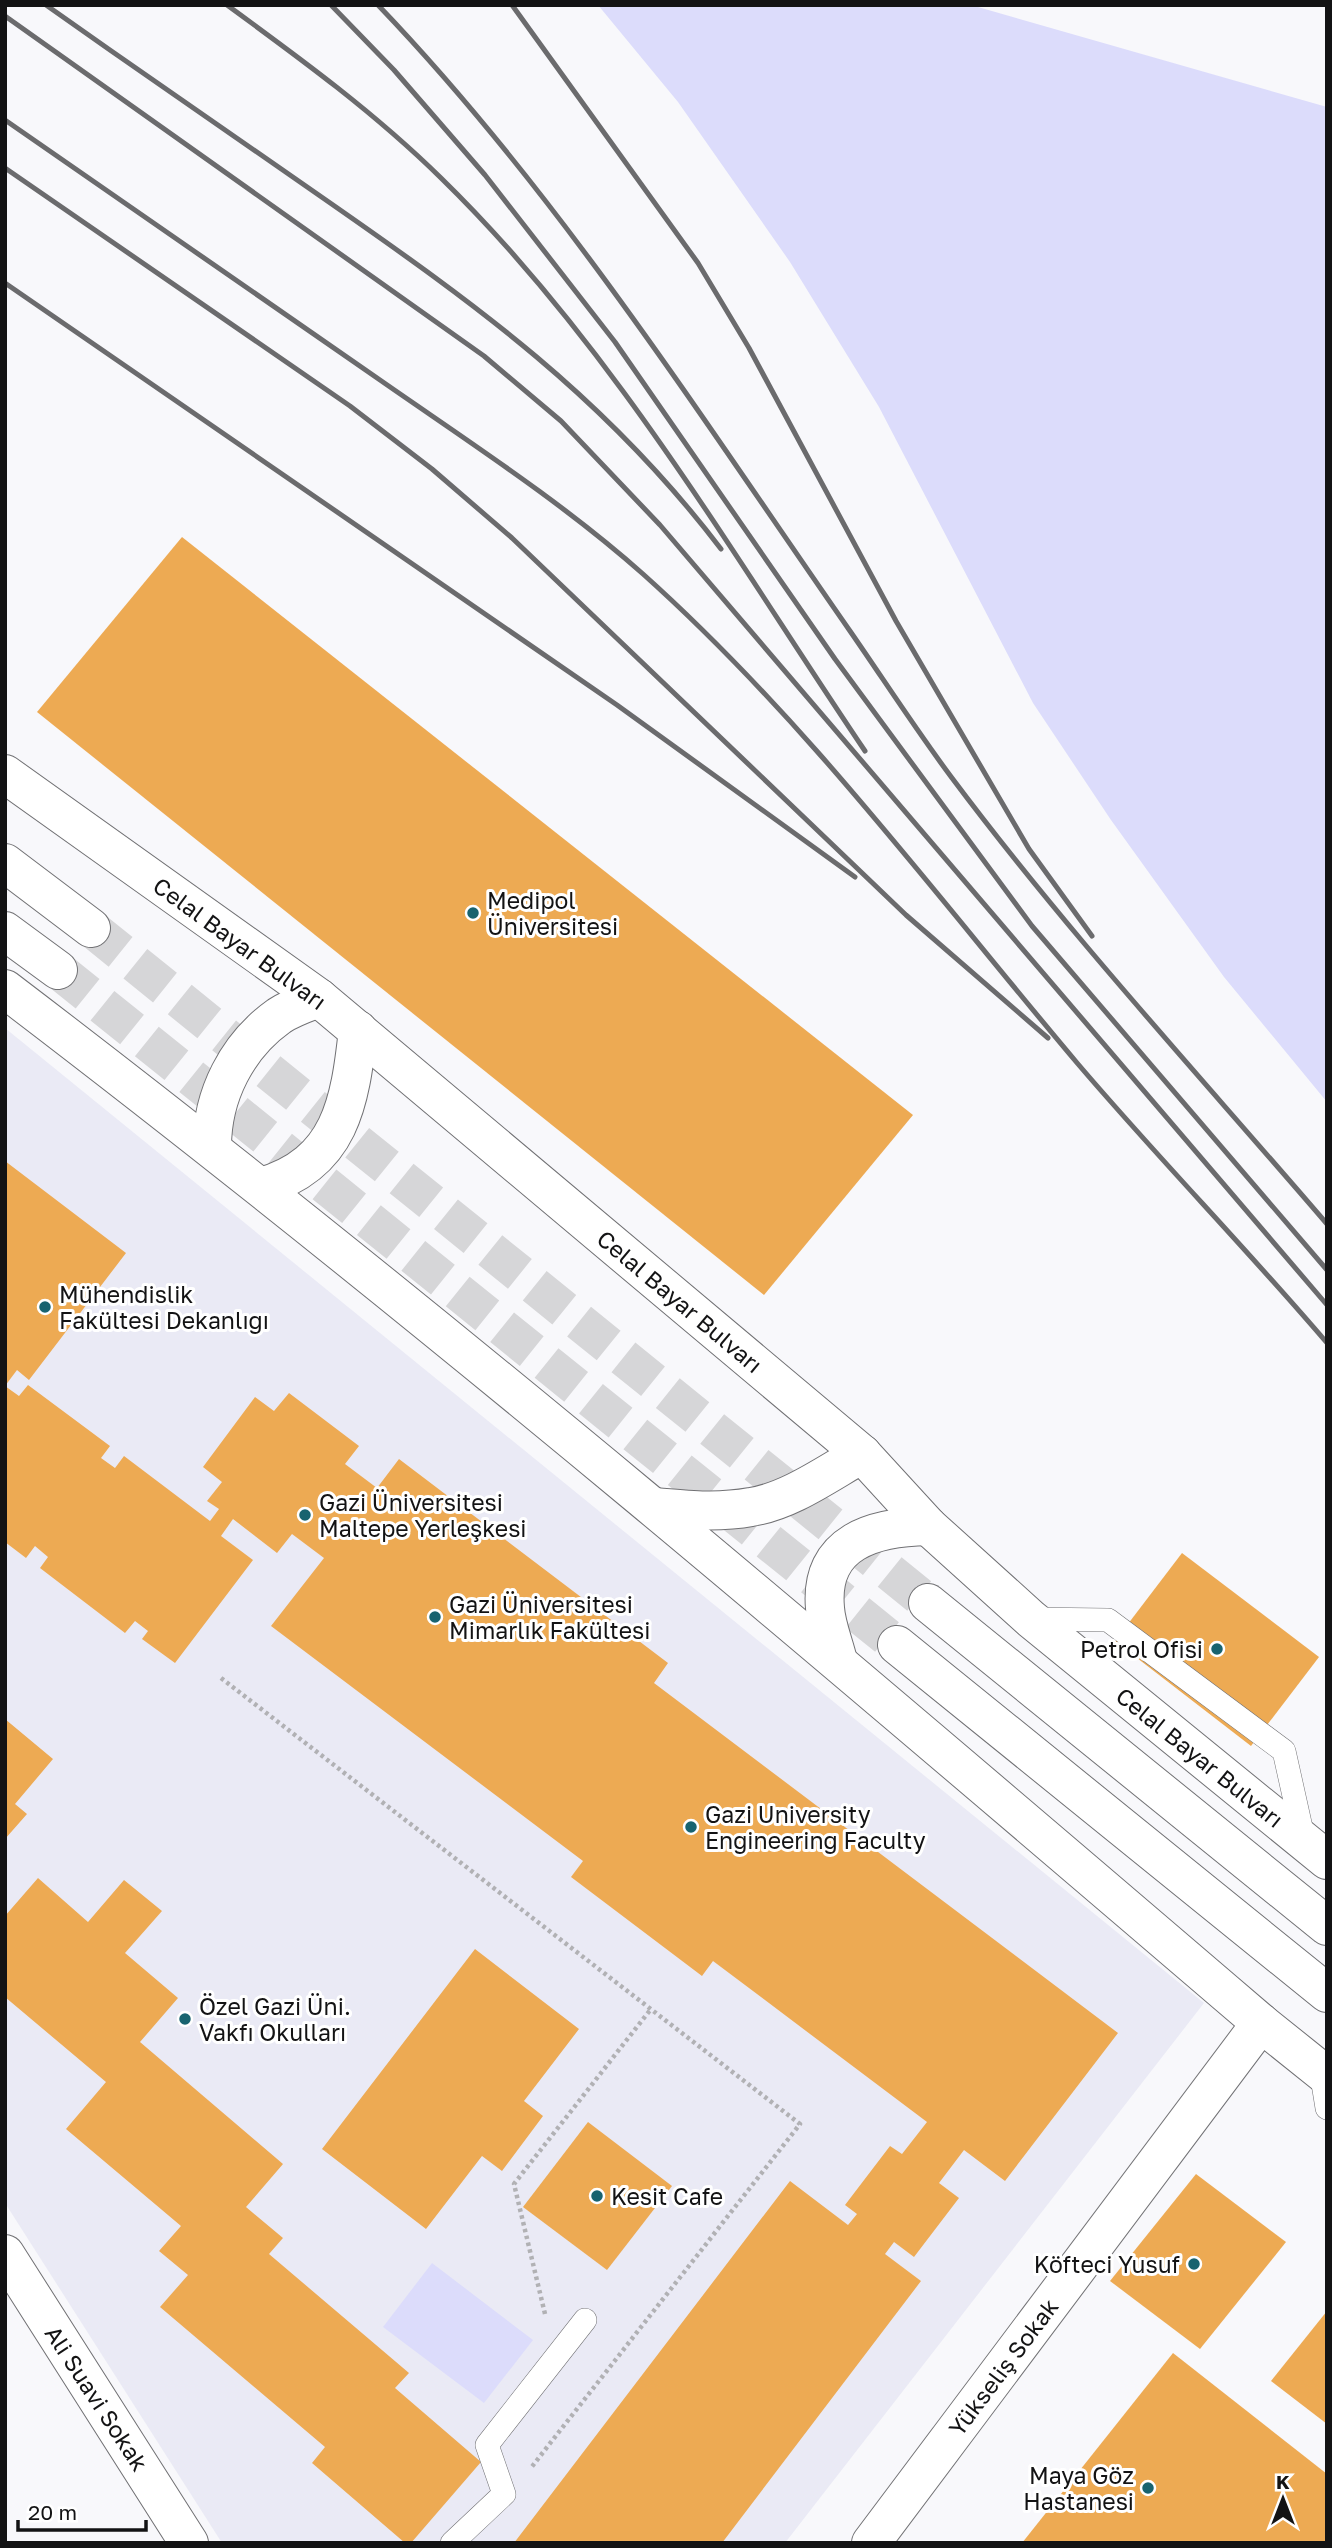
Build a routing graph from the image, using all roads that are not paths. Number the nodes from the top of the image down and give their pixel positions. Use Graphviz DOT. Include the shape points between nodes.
graph roads {
  1 [pos="5,774"];
  2 [pos="5,863"];
  3 [pos="90,928"];
  4 [pos="5,931"];
  5 [pos="58,970"];
  6 [pos="5,989"];
  7 [pos="319,998"];
  8 [pos="358,1030"];
  9 [pos="212,1147"];
  10 [pos="261,1187"];
  11 [pos="862,1454"];
  12 [pos="654,1507"];
  13 [pos="928,1526"];
  14 [pos="928,1603"];
  15 [pos="1031,1619"];
  16 [pos="897,1645"];
  17 [pos="838,1661"];
  18 [pos="1315,1851"];
  19 [pos="1327,1926"];
  20 [pos="1327,1993"];
  21 [pos="1261,2023"];
  22 [pos="1325,2085"];
  23 [pos="5,2254"];
  24 [pos="585,2320"];
  25 [pos="190,2543"];
  26 [pos="453,2543"];
  27 [pos="871,2543"];
  1 -- 7 [label="main road, Celal Bayar Bulvarı"];
  2 -- 3 [label="main road"];
  4 -- 5 [label="main road"];
  6 -- 9 [label="main road"];
  7 -- 8 [label="main road, Celal Bayar Bulvarı"];
  7 -- 9 [label="main road" via="282,1014 252,1038 216,1106"];
  8 -- 10 [label="main road" via="351,1091 340,1123 316,1155 287,1180"];
  8 -- 11 [label="main road, Celal Bayar Bulvarı"];
  9 -- 10 [label="main road"];
  10 -- 12 [label="main road"];
  11 -- 12 [label="main road" via="801,1488 753,1507 708,1511"];
  11 -- 13 [label="main road, Celal Bayar Bulvarı"];
  12 -- 17 [label="main road"];
  13 -- 15 [label="main road, Celal Bayar Bulvarı"];
  13 -- 17 [label="main road" via="892,1526 865,1534 839,1555 825,1580 825,1609"];
  14 -- 19 [label="main road"];
  15 -- 18 [label="main road, Celal Bayar Bulvarı"];
  15 -- 18 [label="lane" via="1108,1620 1284,1751"];
  16 -- 20 [label="main road"];
  17 -- 21 [label="main road"];
  21 -- 22 [label="main road"];
  21 -- 27 [label="main road, Yükseliş Sokak"];
  23 -- 25 [label="main road, Ali Suavi Sokak"];
  24 -- 26 [label="lane" via="486,2445 504,2494"];
}
